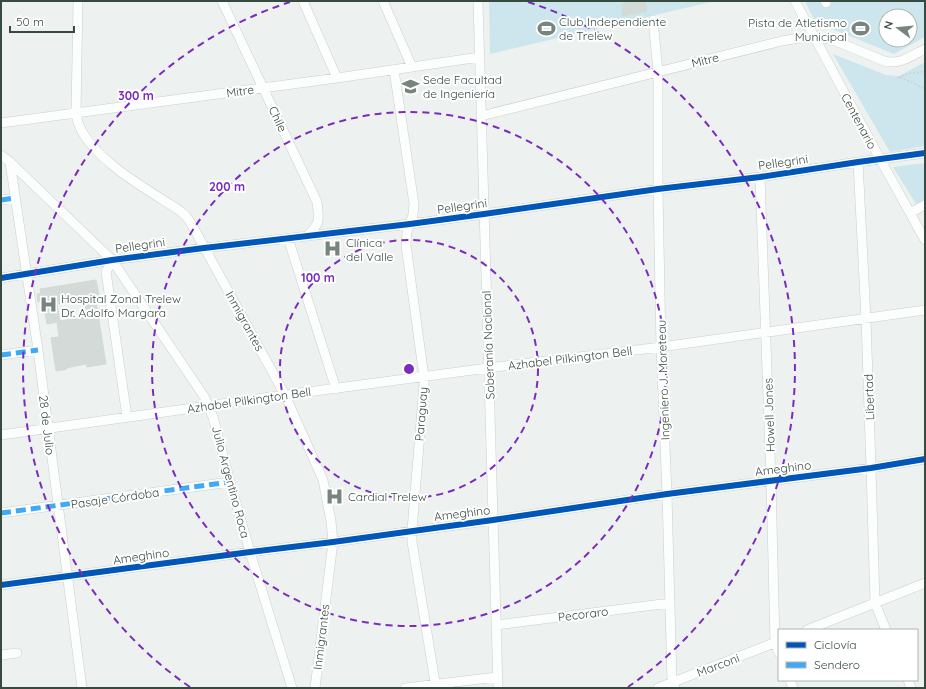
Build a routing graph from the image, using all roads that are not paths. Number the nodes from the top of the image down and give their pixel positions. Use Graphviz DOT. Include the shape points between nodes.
graph roads {
  1 [pos="78,1"];
  2 [pos="222,1"];
  3 [pos="303,1"];
  4 [pos="383,1"];
  5 [pos="478,1"];
  6 [pos="795,1"];
  7 [pos="653,20"];
  8 [pos="815,37"];
  9 [pos="925,49"];
  10 [pos="480,57"];
  11 [pos="412,67"];
  12 [pos="394,70"];
  13 [pos="658,71"];
  14 [pos="337,78"];
  15 [pos="263,87"];
  16 [pos="76,113"];
  17 [pos="482,116"];
  18 [pos="1,123"];
  19 [pos="925,154"];
  20 [pos="1,155"];
  21 [pos="880,159"];
  22 [pos="10,162"];
  23 [pos="858,162"];
  24 [pos="760,177"];
  25 [pos="658,188"];
  26 [pos="15,198"];
  27 [pos="1,200"];
  28 [pos="925,205"];
  29 [pos="910,213"];
  30 [pos="484,214"];
  31 [pos="410,224"];
  32 [pos="307,236"];
  33 [pos="288,238"];
  34 [pos="925,240"];
  35 [pos="204,248"];
  36 [pos="112,260"];
  37 [pos="26,274"];
  38 [pos="1,278"];
  39 [pos="925,310"];
  40 [pos="866,319"];
  41 [pos="766,333"];
  42 [pos="661,347"];
  43 [pos="38,350"];
  44 [pos="1,355"];
  45 [pos="488,368"];
  46 [pos="424,377"];
  47 [pos="336,389"];
  48 [pos="285,395"];
  49 [pos="208,406"];
  50 [pos="127,417"];
  51 [pos="48,429"];
  52 [pos="1,435"];
  53 [pos="925,459"];
  54 [pos="871,468"];
  55 [pos="771,481"];
  56 [pos="230,482"];
  57 [pos="667,494"];
  58 [pos="58,505"];
  59 [pos="1,513"];
  60 [pos="493,520"];
  61 [pos="412,530"];
  62 [pos="333,542"];
  63 [pos="250,552"];
  64 [pos="67,577"];
  65 [pos="925,583"];
  66 [pos="1,585"];
  67 [pos="670,602"];
  68 [pos="875,603"];
  69 [pos="496,625"];
  70 [pos="810,629"];
  71 [pos="886,629"];
  72 [pos="777,642"];
  73 [pos="17,653"];
  74 [pos="1,656"];
  75 [pos="497,676"];
  76 [pos="674,685"];
  77 [pos="435,686"];
  78 [pos="82,688"];
  79 [pos="292,688"];
  80 [pos="315,688"];
  81 [pos="405,688"];
  82 [pos="498,688"];
  83 [pos="658,688"];
  1 -- 16 [label="street, Inmigrantes"];
  2 -- 15 [label="street, Chile"];
  3 -- 14 [label="street"];
  4 -- 11 [label="street"];
  5 -- 10 [label="street, Soberanía Nacional"];
  6 -- 8 [label="street, Centenario"];
  7 -- 13 [label="street, Ingeniero J. Moreteau"];
  8 -- 9 [label="street, Mitre" via="833,40 892,63 902,61"];
  8 -- 13 [label="street, Mitre" via="782,41"];
  8 -- 21 [label="street, Centenario"];
  10 -- 11 [label="street, Mitre"];
  10 -- 17 [label="street, Soberanía Nacional"];
  11 -- 12 [label="street, Mitre"];
  12 -- 14 [label="street, Mitre"];
  12 -- 31 [label="street, Paraguay" via="414,204"];
  13 -- 17 [label="street, Mitre"];
  13 -- 25 [label="street, Ingeniero J. Moreteau"];
  14 -- 15 [label="street, Mitre"];
  15 -- 16 [label="street, Mitre"];
  15 -- 32 [label="street, Chile" via="317,202 318,223"];
  16 -- 18 [label="street, Mitre"];
  16 -- 35 [label="street, Inmigrantes" via="78,124 97,152 121,172 186,216"];
  17 -- 30 [label="street, Soberanía Nacional"];
  19 -- 21 [label="street, Pellegrini"];
  20 -- 22 [label="street, Julio Argentino Roca"];
  21 -- 23 [label="street, Pellegrini"];
  21 -- 29 [label="street, Centenario"];
  22 -- 26 [label="street, 28 de Julio"];
  22 -- 36 [label="street, Julio Argentino Roca"];
  23 -- 24 [label="street, Pellegrini"];
  23 -- 40 [label="street, Libertad"];
  24 -- 25 [label="street, Pellegrini"];
  24 -- 41 [label="street, Howell Jones"];
  25 -- 30 [label="street, Pellegrini"];
  25 -- 42 [label="street, Ingeniero J. Moreteau"];
  26 -- 27 [label="street"];
  26 -- 37 [label="street, 28 de Julio"];
  28 -- 29 [label="street"];
  29 -- 34 [label="street, Centenario"];
  30 -- 31 [label="street, Pellegrini"];
  30 -- 45 [label="street, Soberanía Nacional"];
  31 -- 32 [label="street, Pellegrini"];
  31 -- 46 [label="street, Paraguay" via="406,245"];
  32 -- 33 [label="street, Pellegrini"];
  33 -- 35 [label="street, Pellegrini"];
  33 -- 47 [label="street"];
  35 -- 36 [label="street, Pellegrini"];
  35 -- 48 [label="street, Inmigrantes"];
  36 -- 37 [label="street, Pellegrini"];
  36 -- 49 [label="street, Julio Argentino Roca"];
  36 -- 50 [label="street" via="106,272"];
  37 -- 38 [label="street, Pellegrini"];
  37 -- 43 [label="street, 28 de Julio"];
  39 -- 40 [label="street, Azhabel Pilkington Bell"];
  40 -- 41 [label="street, Azhabel Pilkington Bell"];
  40 -- 54 [label="street, Libertad"];
  41 -- 42 [label="street, Azhabel Pilkington Bell"];
  41 -- 55 [label="street, Howell Jones"];
  42 -- 45 [label="street, Azhabel Pilkington Bell"];
  42 -- 57 [label="street, Ingeniero J. Moreteau"];
  43 -- 44 [label="street"];
  43 -- 51 [label="street, 28 de Julio"];
  45 -- 46 [label="street, Azhabel Pilkington Bell"];
  45 -- 60 [label="street, Soberanía Nacional"];
  46 -- 47 [label="street, Azhabel Pilkington Bell"];
  46 -- 61 [label="street, Paraguay"];
  47 -- 48 [label="street, Azhabel Pilkington Bell"];
  48 -- 49 [label="street, Azhabel Pilkington Bell"];
  48 -- 62 [label="street, Inmigrantes" via="323,480"];
  49 -- 50 [label="street, Azhabel Pilkington Bell"];
  49 -- 56 [label="street, Julio Argentino Roca"];
  50 -- 51 [label="street, Azhabel Pilkington Bell"];
  51 -- 52 [label="street, Azhabel Pilkington Bell"];
  51 -- 58 [label="street, 28 de Julio"];
  53 -- 54 [label="street, Ameghino"];
  54 -- 55 [label="street, Ameghino"];
  54 -- 68 [label="street, Libertad"];
  55 -- 57 [label="street, Ameghino"];
  55 -- 72 [label="street, Howell Jones"];
  56 -- 58 [label="street, Pasaje Córdoba"];
  56 -- 63 [label="street, Julio Argentino Roca"];
  57 -- 60 [label="street, Ameghino"];
  57 -- 67 [label="street, Ingeniero J. Moreteau"];
  58 -- 59 [label="street, Pasaje Córdoba"];
  58 -- 64 [label="street, 28 de Julio"];
  60 -- 61 [label="street, Ameghino"];
  60 -- 69 [label="street, Soberanía Nacional"];
  61 -- 62 [label="street, Ameghino"];
  61 -- 77 [label="street, Paraguay"];
  62 -- 63 [label="street, Ameghino"];
  62 -- 80 [label="street, Inmigrantes"];
  63 -- 64 [label="street, Ameghino"];
  63 -- 79 [label="street, Julio Argentino Roca"];
  64 -- 66 [label="street, Ameghino"];
  64 -- 78 [label="street, 28 de Julio"];
  65 -- 68 [label="street"];
  67 -- 69 [label="street, Pecoraro"];
  67 -- 76 [label="street, Ingeniero J. Moreteau"];
  68 -- 70 [label="street"];
  68 -- 71 [label="street, Libertad"];
  69 -- 75 [label="street, Soberanía Nacional"];
  72 -- 76 [label="street, Marconi"];
  73 -- 74 [label="street"];
  75 -- 77 [label="street"];
  75 -- 82 [label="street, Soberanía Nacional"];
  76 -- 83 [label="street, Marconi"];
  77 -- 81 [label="street"];
}
